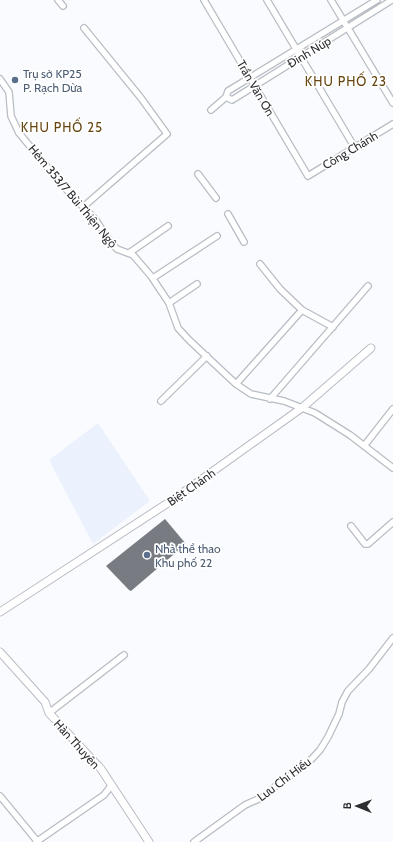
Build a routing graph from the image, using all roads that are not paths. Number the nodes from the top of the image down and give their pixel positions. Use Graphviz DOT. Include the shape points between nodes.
graph roads {
  1 [pos="58,0"];
  2 [pos="204,0"];
  3 [pos="267,0"];
  4 [pos="331,0"];
  5 [pos="377,0"];
  6 [pos="392,0"];
  7 [pos="63,6"];
  8 [pos="344,22"];
  9 [pos="84,28"];
  10 [pos="348,28"];
  11 [pos="297,49"];
  12 [pos="302,56"];
  13 [pos="250,78"];
  14 [pos="0,79"];
  15 [pos="254,85"];
  16 [pos="226,97"];
  17 [pos="393,103"];
  18 [pos="211,110"];
  19 [pos="393,124"];
  20 [pos="355,148"];
  21 [pos="198,174"];
  22 [pos="308,176"];
  23 [pos="216,198"];
  24 [pos="83,207"];
  25 [pos="228,214"];
  26 [pos="168,226"];
  27 [pos="217,236"];
  28 [pos="244,242"];
  29 [pos="129,253"];
  30 [pos="260,264"];
  31 [pos="153,278"];
  32 [pos="197,284"];
  33 [pos="368,286"];
  34 [pos="169,303"];
  35 [pos="302,310"];
  36 [pos="333,326"];
  37 [pos="371,348"];
  38 [pos="207,356"];
  39 [pos="236,384"];
  40 [pos="270,399"];
  41 [pos="161,401"];
  42 [pos="303,407"];
  43 [pos="393,409"];
  44 [pos="364,446"];
  45 [pos="393,468"];
  46 [pos="393,522"];
  47 [pos="351,526"];
  48 [pos="0,612"];
  49 [pos="393,638"];
  50 [pos="0,652"];
  51 [pos="124,654"];
  52 [pos="49,713"];
  53 [pos="111,786"];
  54 [pos="0,796"];
  55 [pos="39,841"];
  56 [pos="149,842"];
  57 [pos="194,842"];
  1 -- 7 [label="street"];
  2 -- 13 [label="street, Trần Văn Ơn"];
  3 -- 11 [label="street"];
  4 -- 8 [label="street"];
  5 -- 8 [label="street, Đinh Núp"];
  6 -- 10 [label="street, Đinh Núp"];
  8 -- 10 [label="street"];
  8 -- 11 [label="street, Đinh Núp"];
  9 -- 24 [label="street" via="167,134"];
  10 -- 12 [label="street, Đinh Núp"];
  10 -- 17 [label="street"];
  11 -- 12 [label="street"];
  11 -- 13 [label="street, Đinh Núp"];
  12 -- 15 [label="street, Đinh Núp"];
  12 -- 20 [label="street"];
  13 -- 15 [label="street, Trần Văn Ơn"];
  13 -- 16 [label="street, Đinh Núp" via="228,91"];
  14 -- 24 [label="street, Hẻm 353/7 Bùi Thiện Ngộ" via="10,92 11,116 19,133"];
  15 -- 16 [label="street, Đinh Núp" via="232,100"];
  15 -- 22 [label="street, Trần Văn Ơn"];
  16 -- 18 [label="street, Đinh Núp"];
  19 -- 20 [label="street, Công Chánh"];
  20 -- 22 [label="street, Công Chánh"];
  21 -- 23 [label="street"];
  24 -- 29 [label="street, Hẻm 353/7 Bùi Thiện Ngộ" via="117,249"];
  25 -- 28 [label="street"];
  26 -- 29 [label="street"];
  27 -- 31 [label="street"];
  29 -- 31 [label="street, Hẻm 353/7 Bùi Thiện Ngộ"];
  30 -- 35 [label="street" via="280,289"];
  31 -- 34 [label="street, Hẻm 353/7 Bùi Thiện Ngộ"];
  32 -- 34 [label="street"];
  33 -- 36 [label="street"];
  34 -- 38 [label="street, Hẻm 353/7 Bùi Thiện Ngộ" via="178,328"];
  35 -- 36 [label="street"];
  35 -- 39 [label="street"];
  36 -- 40 [label="street"];
  37 -- 42 [label="street, Biệt Chánh"];
  38 -- 39 [label="street, Hẻm 353/7 Bùi Thiện Ngộ"];
  38 -- 41 [label="street"];
  39 -- 40 [label="street, Hẻm 353/7 Bùi Thiện Ngộ" via="251,394"];
  40 -- 42 [label="street, Hẻm 353/7 Bùi Thiện Ngộ"];
  42 -- 44 [label="street, Hẻm 353/7 Bùi Thiện Ngộ"];
  42 -- 48 [label="street, Biệt Chánh" via="174,499"];
  43 -- 44 [label="street"];
  44 -- 45 [label="street, Hẻm 353/7 Bùi Thiện Ngộ"];
  46 -- 47 [label="street" via="368,544 365,544"];
  49 -- 57 [label="street, Lưu Chí Hiếu" via="348,691 328,737 307,764 263,797 246,805"];
  50 -- 52 [label="street, Hàn Thuyên" via="45,702"];
  51 -- 52 [label="street"];
  52 -- 53 [label="street, Hàn Thuyên" via="101,769"];
  53 -- 55 [label="street" via="104,795"];
  53 -- 56 [label="street, Hàn Thuyên"];
  54 -- 55 [label="street"];
}
